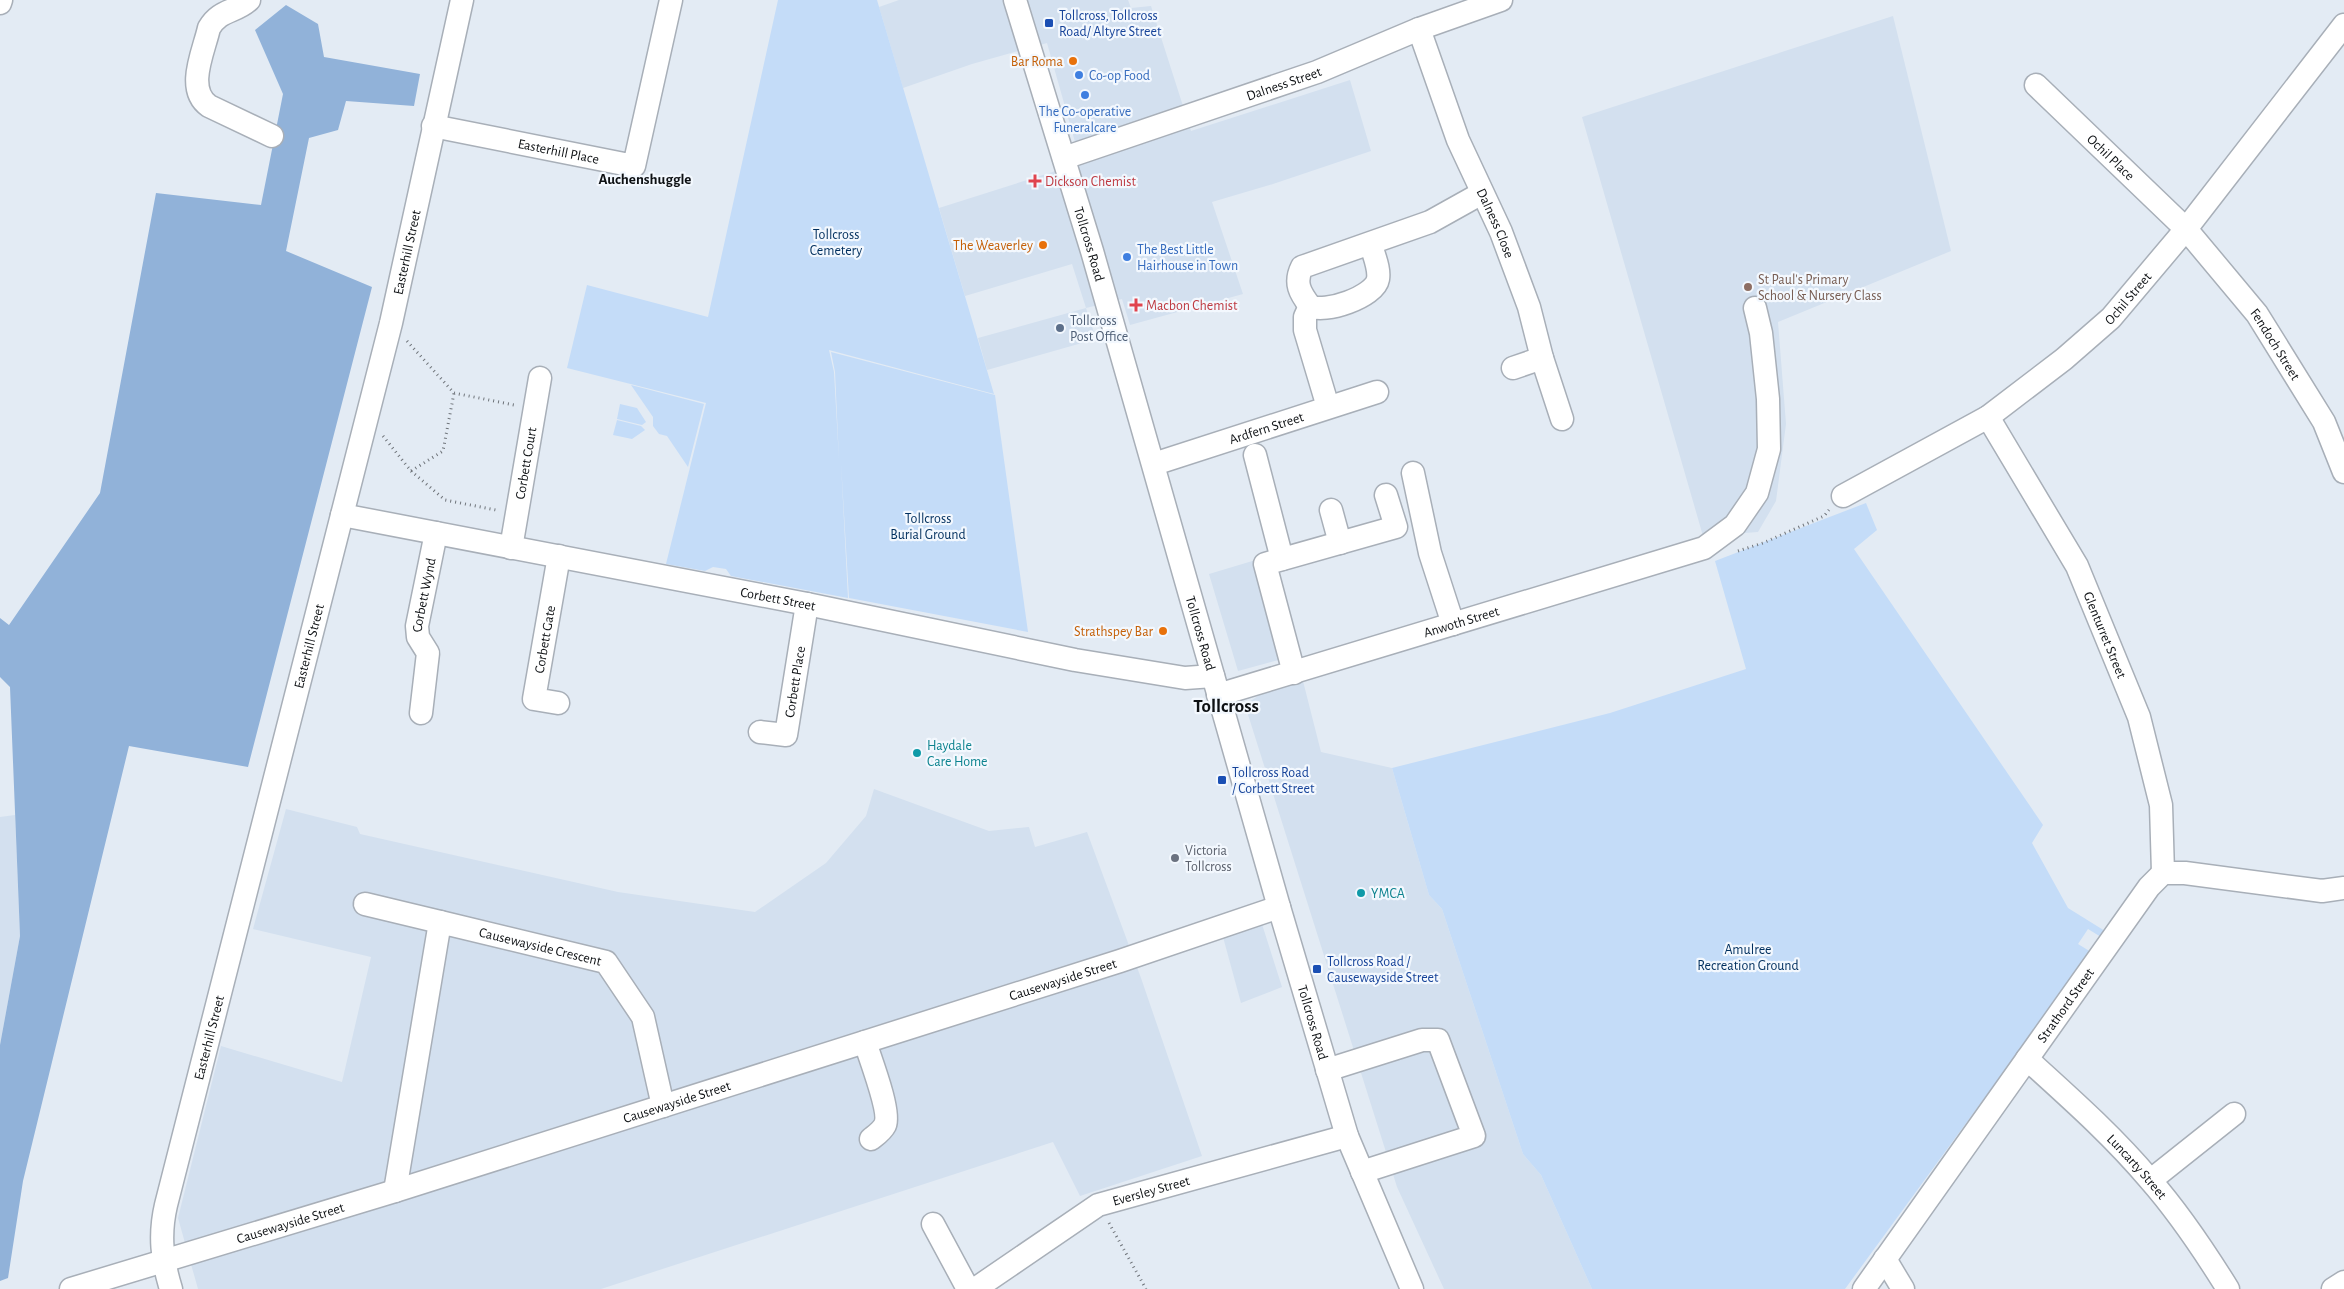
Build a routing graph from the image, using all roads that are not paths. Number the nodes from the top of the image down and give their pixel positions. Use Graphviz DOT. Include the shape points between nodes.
graph roads {
  1 [pos="249,0"];
  2 [pos="462,0"];
  3 [pos="671,0"];
  4 [pos="1015,0"];
  5 [pos="1501,0"];
  6 [pos="2344,25"];
  7 [pos="1419,30"];
  8 [pos="2036,85"];
  9 [pos="433,126"];
  10 [pos="272,136"];
  11 [pos="1064,158"];
  12 [pos="1482,193"];
  13 [pos="2186,230"];
  14 [pos="1371,244"];
  15 [pos="1310,306"];
  16 [pos="1755,308"];
  17 [pos="1542,358"];
  18 [pos="1513,368"];
  19 [pos="540,378"];
  20 [pos="1377,392"];
  21 [pos="1328,407"];
  22 [pos="1988,417"];
  23 [pos="1562,420"];
  24 [pos="1255,455"];
  25 [pos="1154,464"];
  26 [pos="2344,472"];
  27 [pos="1413,473"];
  28 [pos="1386,494"];
  29 [pos="1843,496"];
  30 [pos="1331,510"];
  31 [pos="342,515"];
  32 [pos="436,533"];
  33 [pos="1340,543"];
  34 [pos="511,548"];
  35 [pos="559,556"];
  36 [pos="1282,559"];
  37 [pos="808,604"];
  38 [pos="1453,624"];
  39 [pos="1294,673"];
  40 [pos="1216,685"];
  41 [pos="558,703"];
  42 [pos="421,713"];
  43 [pos="760,732"];
  44 [pos="2163,873"];
  45 [pos="2344,888"];
  46 [pos="365,904"];
  47 [pos="1278,907"];
  48 [pos="440,922"];
  49 [pos="865,1042"];
  50 [pos="2028,1059"];
  51 [pos="1327,1070"];
  52 [pos="663,1106"];
  53 [pos="2234,1114"];
  54 [pos="1347,1136"];
  55 [pos="871,1138"];
  56 [pos="1362,1172"];
  57 [pos="2151,1180"];
  58 [pos="395,1192"];
  59 [pos="933,1224"];
  60 [pos="1885,1259"];
  61 [pos="164,1261"];
  62 [pos="2344,1282"];
  63 [pos="71,1289"];
  64 [pos="171,1289"];
  65 [pos="968,1289"];
  66 [pos="975,1289"];
  67 [pos="1412,1289"];
  68 [pos="1864,1289"];
  69 [pos="1903,1289"];
  70 [pos="2228,1289"];
  71 [pos="2333,1289"];
  1 -- 10 [label="street" via="218,16 209,28 197,81 198,92 209,106"];
  2 -- 9 [label="street, Easterhill Street"];
  3 -- 9 [label="street, Easterhill Place" via="634,166"];
  4 -- 11 [label="street, Tollcross Road"];
  5 -- 7 [label="street, Dalness Street"];
  6 -- 13 [label="street, Ochil Street"];
  7 -- 11 [label="street, Dalness Street" via="1317,72"];
  7 -- 12 [label="street, Dalness Close" via="1458,140"];
  8 -- 13 [label="street, Ochil Place"];
  9 -- 31 [label="street, Easterhill Street" via="391,323"];
  11 -- 25 [label="street, Tollcross Road"];
  12 -- 14 [label="street" via="1430,222"];
  12 -- 17 [label="street, Dalness Close" via="1501,232 1529,307"];
  13 -- 22 [label="street, Ochil Street" via="2111,318"];
  13 -- 26 [label="street, Fendoch Street" via="2257,314 2324,422"];
  14 -- 15 [label="street" via="1379,277 1373,289 1359,299 1320,309"];
  14 -- 15 [label="street" via="1302,267 1298,287"];
  15 -- 21 [label="street" via="1305,317 1305,330"];
  16 -- 38 [label="street, Anwoth Street" via="1768,398 1769,449 1757,493 1735,525 1704,548"];
  17 -- 18 [label="street"];
  17 -- 23 [label="street, Dalness Close"];
  19 -- 34 [label="street, Corbett Court"];
  20 -- 21 [label="street, Ardfern Street"];
  21 -- 25 [label="street, Ardfern Street"];
  22 -- 29 [label="street, Ochil Street"];
  22 -- 44 [label="street, Glenturret Street" via="2077,566 2138,717 2161,805"];
  24 -- 36 [label="street"];
  25 -- 40 [label="street, Tollcross Road"];
  27 -- 38 [label="street" via="1430,553"];
  28 -- 33 [label="street" via="1396,528"];
  30 -- 33 [label="street"];
  31 -- 32 [label="street, Corbett Street"];
  31 -- 61 [label="street, Easterhill Street" via="166,1205 161,1238"];
  32 -- 34 [label="street, Corbett Street"];
  32 -- 42 [label="street, Corbett Wynd" via="418,626 418,637 428,653"];
  33 -- 36 [label="street"];
  34 -- 35 [label="street, Corbett Street"];
  35 -- 37 [label="street, Corbett Street"];
  35 -- 41 [label="street, Corbett Gate" via="534,699"];
  36 -- 39 [label="street" via="1265,564"];
  37 -- 40 [label="street, Corbett Street" via="1075,660"];
  37 -- 43 [label="street, Corbett Place" via="786,735"];
  38 -- 39 [label="street, Anwoth Street"];
  39 -- 40 [label="street, Anwoth Street"];
  40 -- 47 [label="street, Tollcross Road"];
  44 -- 45 [label="street" via="2322,891"];
  44 -- 50 [label="street, Strathord Street" via="2149,887"];
  46 -- 48 [label="street, Causewayside Crescent"];
  47 -- 49 [label="street, Causewayside Street"];
  47 -- 51 [label="street, Tollcross Road"];
  48 -- 52 [label="street, Causewayside Crescent" via="606,962 643,1017"];
  48 -- 58 [label="street"];
  49 -- 52 [label="street, Causewayside Street"];
  49 -- 55 [label="street" via="885,1111 885,1124"];
  50 -- 57 [label="street, Luncarty Street" via="2096,1122"];
  50 -- 60 [label="street, Strathord Street"];
  51 -- 54 [label="street, Tollcross Road"];
  51 -- 56 [label="street" via="1422,1040 1438,1040 1474,1136"];
  52 -- 58 [label="street, Causewayside Street"];
  53 -- 57 [label="street"];
  54 -- 56 [label="street, Tollcross Road"];
  54 -- 66 [label="street, Eversley Street" via="1098,1205"];
  56 -- 67 [label="street, Tollcross Road"];
  57 -- 70 [label="street, Luncarty Street"];
  58 -- 61 [label="street, Causewayside Street"];
  59 -- 65 [label="street"];
  60 -- 68 [label="street, Strathord Street"];
  60 -- 69 [label="street"];
  61 -- 63 [label="street, Causewayside Street"];
  61 -- 64 [label="street, Easterhill Street"];
  62 -- 71 [label="street"];
}
